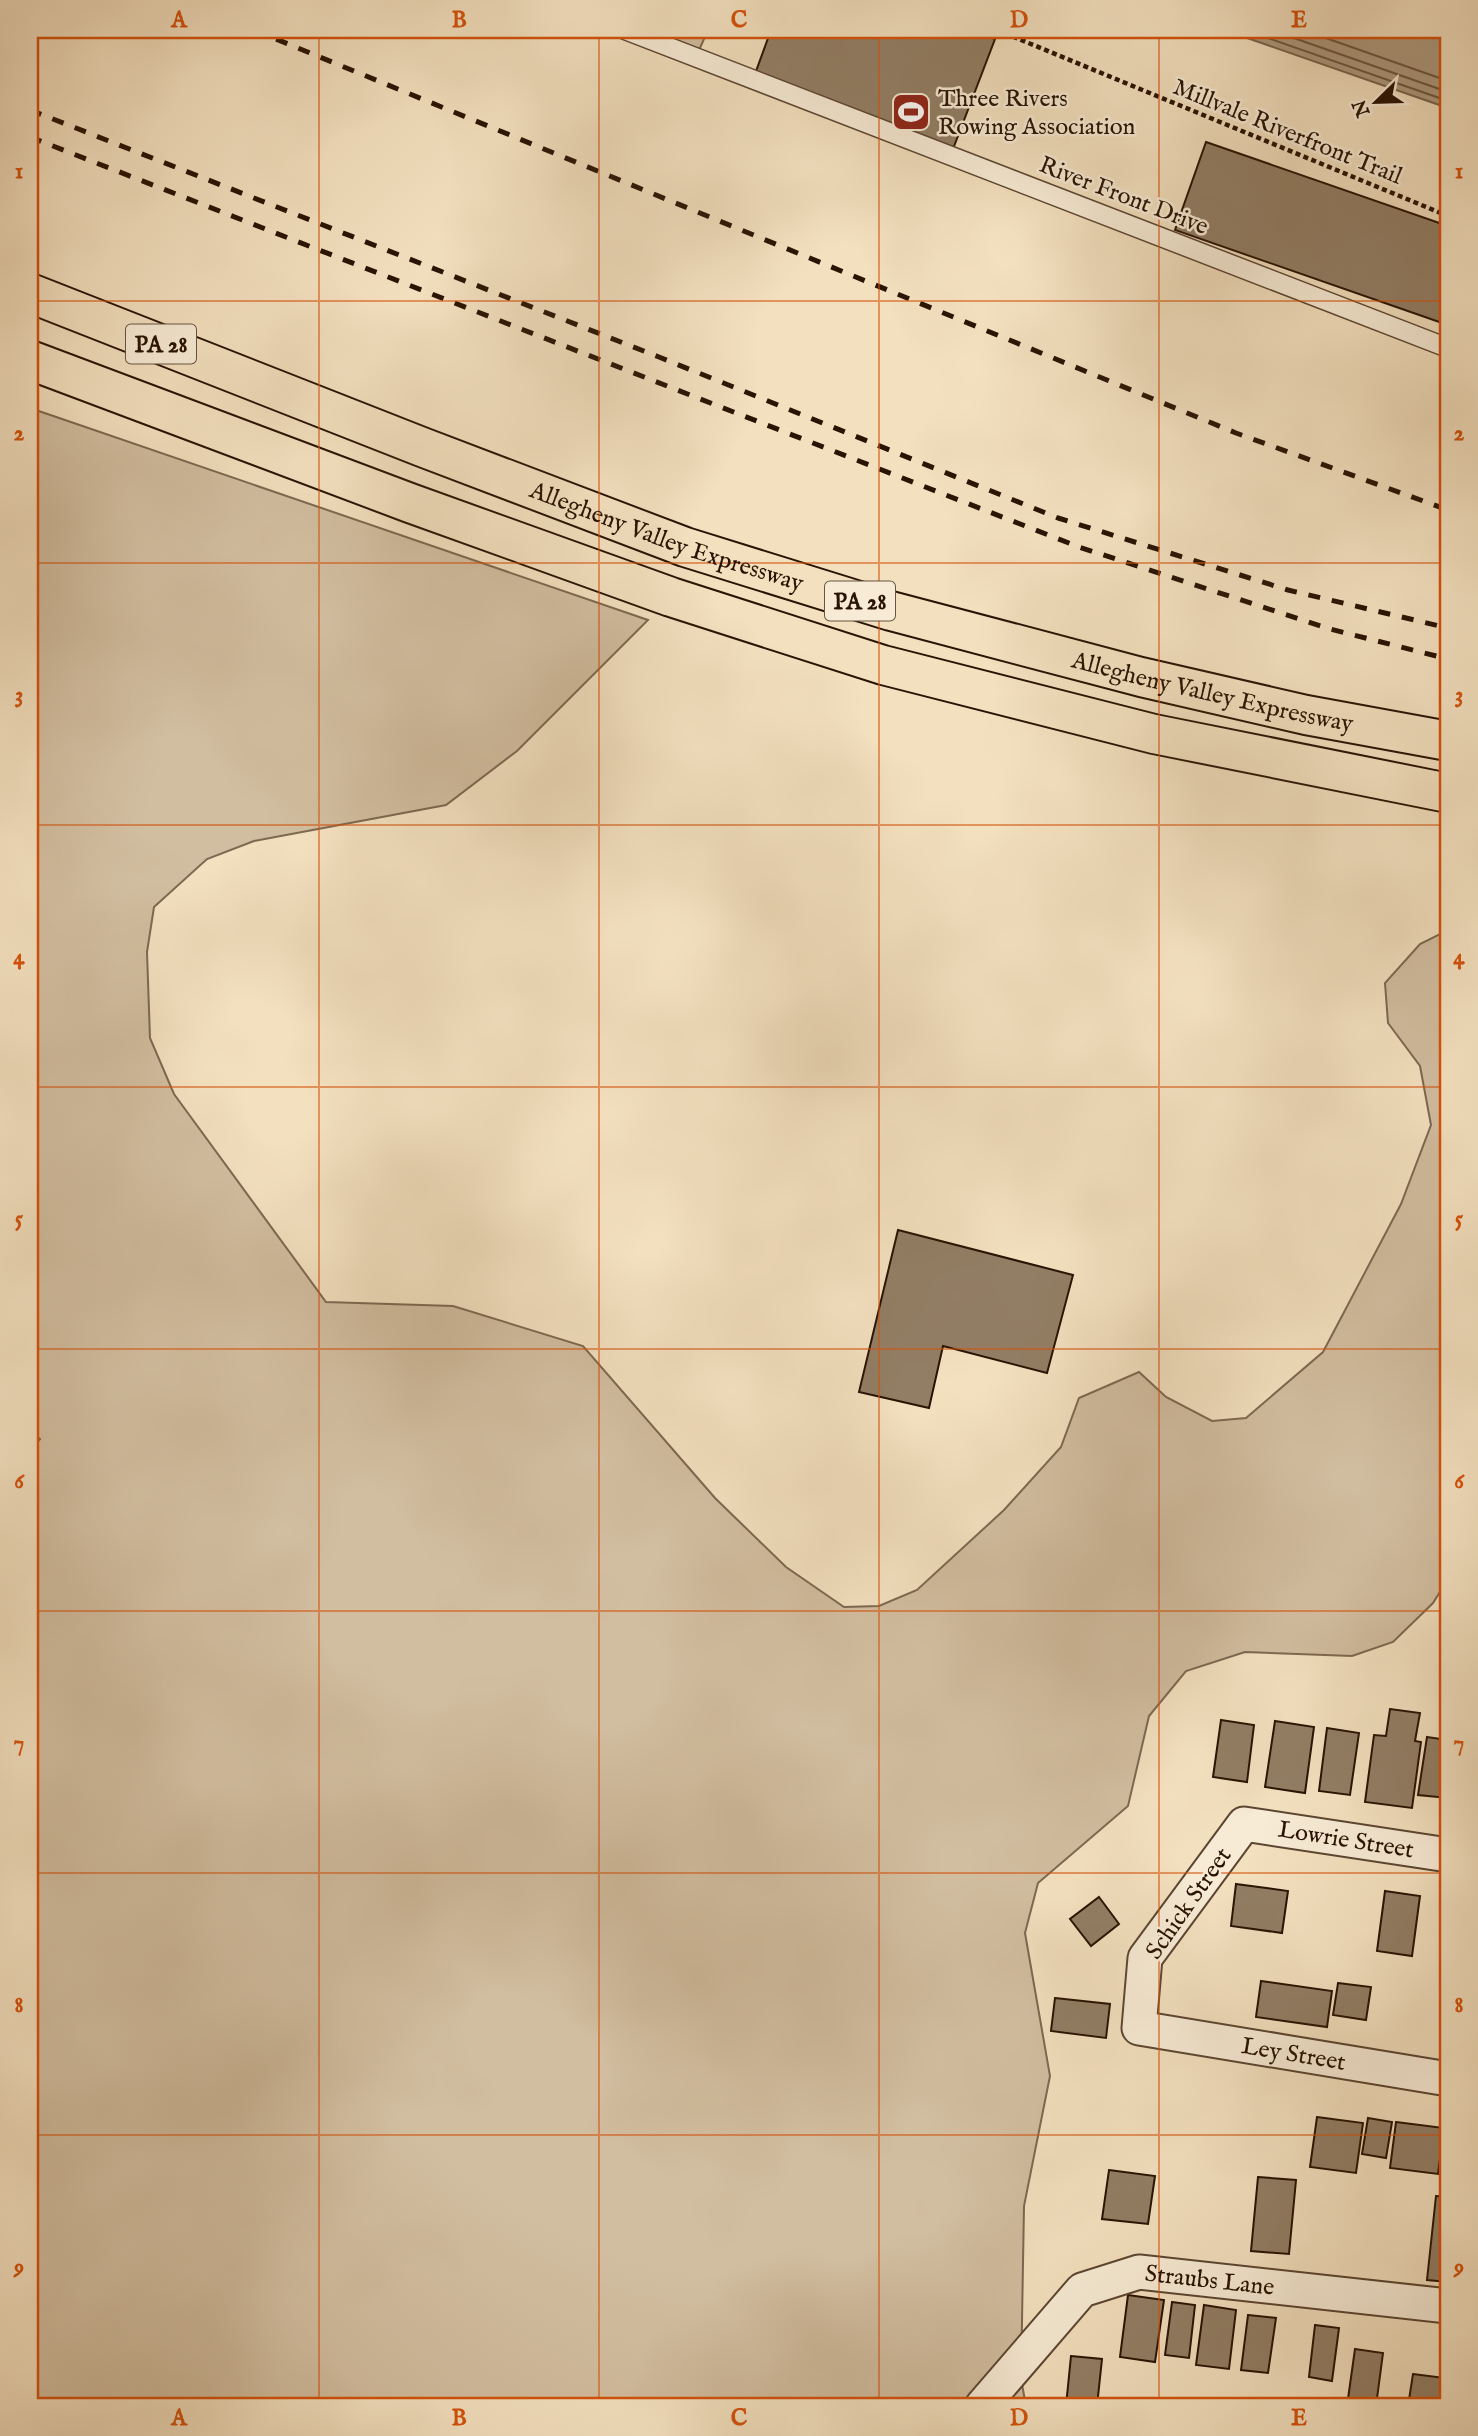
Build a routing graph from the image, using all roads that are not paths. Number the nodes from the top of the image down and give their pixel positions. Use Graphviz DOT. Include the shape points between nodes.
graph roads {
  1 [pos="625,30"];
  2 [pos="667,37"];
  3 [pos="30,293"];
  4 [pos="1448,348"];
  5 [pos="30,360"];
  6 [pos="1448,741"];
  7 [pos="1448,793"];
  8 [pos="1244,1824"];
  9 [pos="1448,1855"];
  10 [pos="1139,2028"];
  11 [pos="1448,2079"];
  12 [pos="1448,2306"];
  13 [pos="982,2406"];
  1 -- 2 [label="lane, River Front Drive"];
  2 -- 4 [label="lane, River Front Drive"];
  3 -- 6 [label="highway, Allegheny Valley Expressway / PA 28" via="685,547 891,611 1141,677 1306,715"];
  5 -- 7 [label="highway, Allegheny Valley Expressway / PA 28" via="671,597 883,666 1154,734"];
  8 -- 9 [label="street, Lowrie Street"];
  8 -- 10 [label="street, Schick Street" via="1144,1958"];
  10 -- 11 [label="street, Ley Street"];
  12 -- 13 [label="street, Straubs Lane" via="1139,2272 1082,2290"];
}
